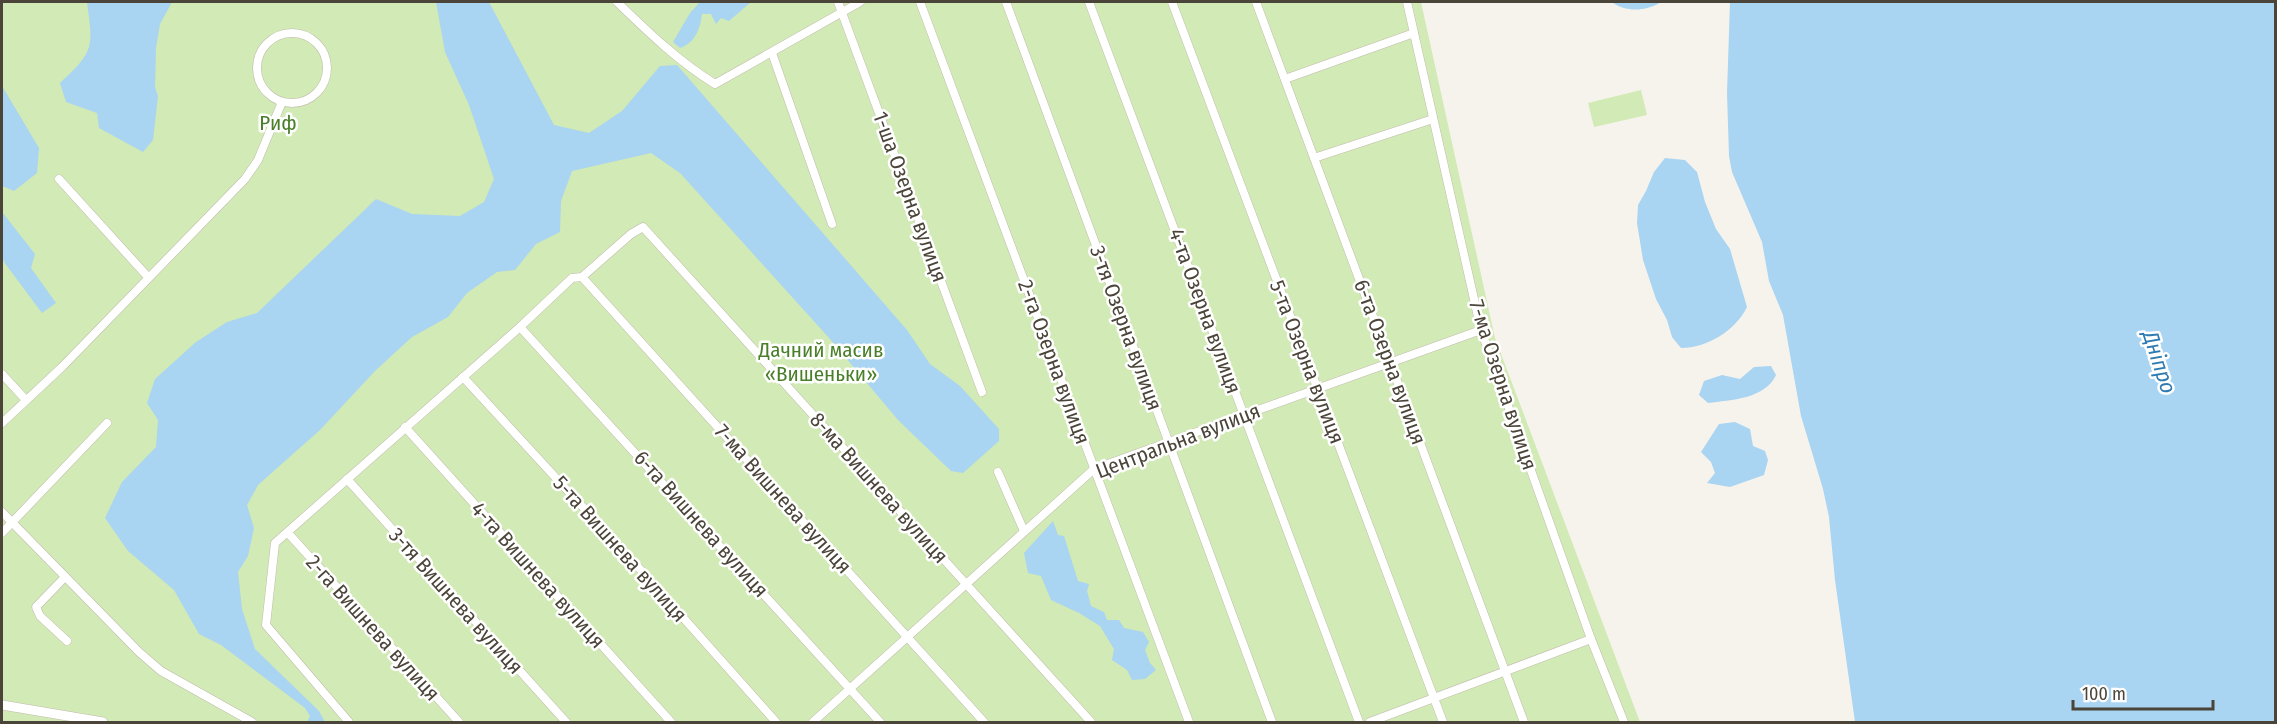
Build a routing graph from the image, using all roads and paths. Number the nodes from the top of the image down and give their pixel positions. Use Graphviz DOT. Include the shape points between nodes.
graph roads {
  1 [pos="617,2"];
  2 [pos="838,2"];
  3 [pos="860,2"];
  4 [pos="920,2"];
  5 [pos="1006,2"];
  6 [pos="1089,2"];
  7 [pos="1172,2"];
  8 [pos="1256,2"];
  9 [pos="1407,2"];
  10 [pos="842,12"];
  11 [pos="1414,33"];
  12 [pos="772,53"];
  13 [pos="1285,79"];
  14 [pos="282,102"];
  15 [pos="1433,119"];
  16 [pos="1314,158"];
  17 [pos="59,179"];
  18 [pos="832,224"];
  19 [pos="148,277"];
  20 [pos="582,278"];
  21 [pos="520,327"];
  22 [pos="1481,330"];
  23 [pos="1390,363"];
  24 [pos="2,374"];
  25 [pos="463,377"];
  26 [pos="1317,389"];
  27 [pos="982,392"];
  28 [pos="25,399"];
  29 [pos="1244,415"];
  30 [pos="2,423"];
  31 [pos="107,423"];
  32 [pos="405,428"];
  33 [pos="1168,442"];
  34 [pos="1094,469"];
  35 [pos="998,472"];
  36 [pos="346,479"];
  37 [pos="2,512"];
  38 [pos="11,522"];
  39 [pos="1024,531"];
  40 [pos="2,533"];
  41 [pos="288,533"];
  42 [pos="65,577"];
  43 [pos="965,584"];
  44 [pos="908,636"];
  45 [pos="1591,639"];
  46 [pos="67,641"];
  47 [pos="1505,672"];
  48 [pos="850,688"];
  49 [pos="1434,698"];
  50 [pos="2,705"];
  51 [pos="103,723"];
  52 [pos="252,723"];
  53 [pos="349,723"];
  54 [pos="459,723"];
  55 [pos="566,723"];
  56 [pos="671,723"];
  57 [pos="776,723"];
  58 [pos="813,723"];
  59 [pos="880,723"];
  60 [pos="984,723"];
  61 [pos="1092,723"];
  62 [pos="1189,723"];
  63 [pos="1272,723"];
  64 [pos="1359,723"];
  65 [pos="1370,723"];
  66 [pos="1443,723"];
  67 [pos="1524,723"];
  68 [pos="1624,723"];
  1 -- 12 [label="street" via="657,41 715,84"];
  2 -- 10 [label="street, 1-ша Озерна вулиця"];
  3 -- 10 [label="street"];
  4 -- 34 [label="street, 2-га Озерна вулиця"];
  5 -- 33 [label="street, 3-тя Озерна вулиця"];
  6 -- 29 [label="street, 4-та Озерна вулиця"];
  7 -- 26 [label="street, 5-та Озерна вулиця"];
  8 -- 13 [label="street, 6-та Озерна вулиця"];
  9 -- 11 [label="street, 7-ма Озерна вулиця"];
  10 -- 12 [label="street"];
  10 -- 27 [label="street, 1-ша Озерна вулиця"];
  11 -- 13 [label="street"];
  11 -- 15 [label="street, 7-ма Озерна вулиця"];
  12 -- 18 [label="street"];
  13 -- 16 [label="street, 6-та Озерна вулиця"];
  14 -- 14 [label="street" via="305,101 315,95 327,75 324,52 308,36 296,32 274,37 259,55 258,78 263,88"];
  14 -- 19 [label="street" via="258,160 245,179"];
  15 -- 16 [label="street"];
  15 -- 22 [label="street, 7-ма Озерна вулиця"];
  16 -- 23 [label="street, 6-та Озерна вулиця"];
  17 -- 19 [label="street"];
  19 -- 28 [label="street" via="62,367"];
  20 -- 21 [label="street" via="572,278"];
  20 -- 43 [label="street, 8-ма Вишнева вулиця" via="643,226"];
  20 -- 44 [label="street, 7-ма Вишнева вулиця"];
  21 -- 25 [label="street"];
  21 -- 48 [label="street, 6-та Вишнева вулиця"];
  22 -- 23 [label="street, Центральна вулиця"];
  22 -- 45 [label="street, 7-ма Озерна вулиця"];
  23 -- 26 [label="street, Центральна вулиця"];
  23 -- 47 [label="street, 6-та Озерна вулиця"];
  24 -- 28 [label="street"];
  25 -- 32 [label="street"];
  25 -- 57 [label="street, 5-та Вишнева вулиця"];
  26 -- 29 [label="street, Центральна вулиця"];
  26 -- 49 [label="street, 5-та Озерна вулиця"];
  28 -- 30 [label="street"];
  29 -- 33 [label="street, Центральна вулиця"];
  29 -- 64 [label="street, 4-та Озерна вулиця"];
  31 -- 38 [label="street"];
  32 -- 36 [label="street"];
  32 -- 56 [label="street, 4-та Вишнева вулиця"];
  33 -- 34 [label="street, Центральна вулиця"];
  33 -- 63 [label="street, 3-тя Озерна вулиця"];
  34 -- 39 [label="street, Центральна вулиця"];
  34 -- 62 [label="street, 2-га Озерна вулиця"];
  35 -- 39 [label="street"];
  36 -- 41 [label="street"];
  36 -- 55 [label="street, 3-тя Вишнева вулиця"];
  37 -- 38 [label="street"];
  38 -- 40 [label="street"];
  38 -- 42 [label="street"];
  39 -- 43 [label="street, Центральна вулиця"];
  41 -- 53 [label="street" via="275,543 266,625"];
  41 -- 54 [label="street, 2-га Вишнева вулиця"];
  42 -- 46 [label="street" via="36,607 40,616"];
  42 -- 52 [label="street" via="161,671"];
  43 -- 44 [label="street, Центральна вулиця"];
  43 -- 61 [label="street, 8-ма Вишнева вулиця"];
  44 -- 48 [label="street, Центральна вулиця"];
  44 -- 60 [label="street, 7-ма Вишнева вулиця"];
  45 -- 47 [label="street"];
  45 -- 68 [label="street, 7-ма Озерна вулиця"];
  47 -- 49 [label="street"];
  47 -- 67 [label="street, 6-та Озерна вулиця"];
  48 -- 58 [label="street, Центральна вулиця"];
  48 -- 59 [label="street, 6-та Вишнева вулиця"];
  49 -- 65 [label="street"];
  49 -- 66 [label="street, 5-та Озерна вулиця"];
  50 -- 51 [label="street"];
}
